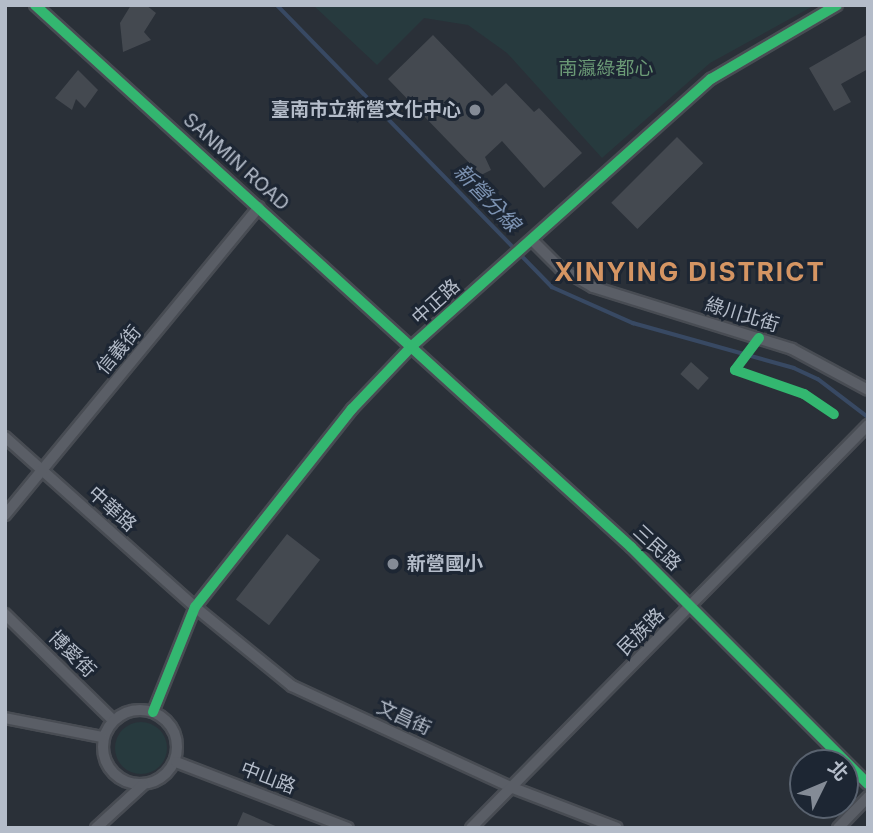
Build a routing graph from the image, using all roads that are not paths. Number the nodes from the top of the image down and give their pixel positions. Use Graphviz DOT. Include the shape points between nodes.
graph roads {
  1 [pos="35,5"];
  2 [pos="837,5"];
  3 [pos="259,207"];
  4 [pos="529,242"];
  5 [pos="412,346"];
  6 [pos="868,390"];
  7 [pos="866,427"];
  8 [pos="5,438"];
  9 [pos="43,470"];
  10 [pos="5,515"];
  11 [pos="692,605"];
  12 [pos="195,607"];
  13 [pos="5,614"];
  14 [pos="153,712"];
  15 [pos="5,718"];
  16 [pos="113,720"];
  17 [pos="102,737"];
  18 [pos="176,762"];
  19 [pos="143,785"];
  20 [pos="868,785"];
  21 [pos="513,788"];
  22 [pos="868,797"];
  23 [pos="96,828"];
  24 [pos="348,828"];
  25 [pos="471,828"];
  26 [pos="617,828"];
  27 [pos="838,828"];
  1 -- 3 [label="street, SANMIN ROAD"];
  2 -- 4 [label="street, 中正路" via="711,79"];
  3 -- 5 [label="street, SANMIN ROAD"];
  3 -- 9 [label="street, 信義街"];
  4 -- 5 [label="street, 中正路"];
  4 -- 6 [label="street, 綠川北街" via="593,287 792,349"];
  5 -- 11 [label="street, 三民路"];
  5 -- 12 [label="street, 中正路" via="352,409"];
  7 -- 11 [label="street, 民族路"];
  8 -- 9 [label="street, 中華路"];
  9 -- 10 [label="street, 信義街"];
  9 -- 12 [label="street, 中華路"];
  11 -- 20 [label="street, 三民路"];
  11 -- 21 [label="street, 民族路"];
  12 -- 14 [label="street, 中正路"];
  12 -- 21 [label="street, 文昌街" via="292,686"];
  13 -- 16 [label="street, 博愛街"];
  14 -- 16 [label="street" via="136,710"];
  14 -- 18 [label="street" via="175,733"];
  15 -- 17 [label="street"];
  16 -- 17 [label="street"];
  17 -- 19 [label="street" via="108,765 125,780"];
  18 -- 19 [label="street" via="165,776"];
  18 -- 24 [label="street, 中山路"];
  19 -- 23 [label="street"];
  21 -- 25 [label="street, 民族路"];
  21 -- 26 [label="street, 文昌街"];
  22 -- 27 [label="street"];
}
